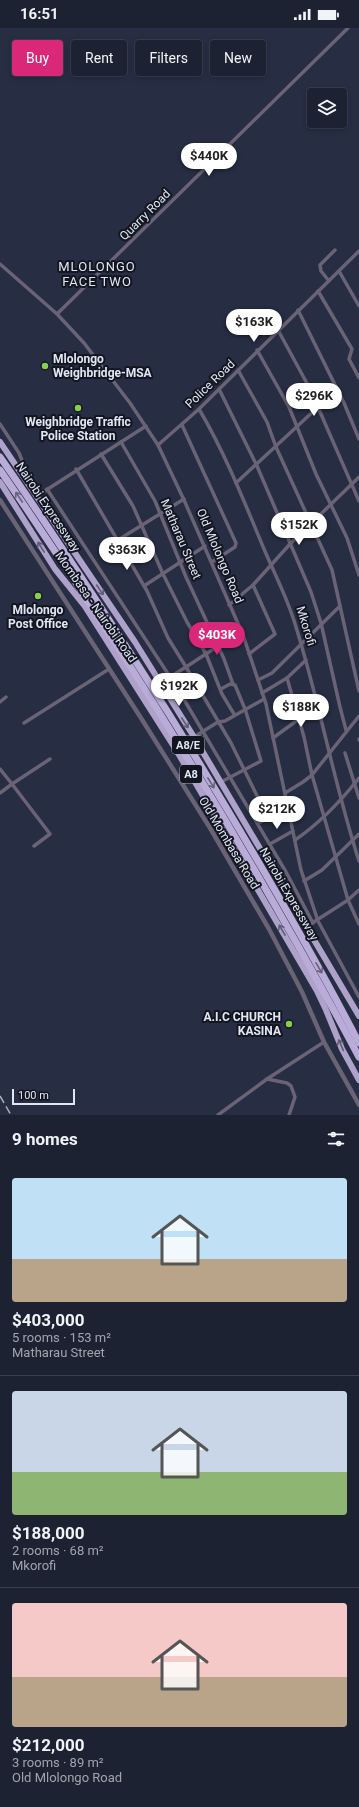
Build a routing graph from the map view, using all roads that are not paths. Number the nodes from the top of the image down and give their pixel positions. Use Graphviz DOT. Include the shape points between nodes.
graph roads {
  1 [pos="348,28"];
  2 [pos="335,250"];
  3 [pos="359,251"];
  4 [pos="0,264"];
  5 [pos="339,271"];
  6 [pos="328,281"];
  7 [pos="318,291"];
  8 [pos="359,306"];
  9 [pos="298,310"];
  10 [pos="57,314"];
  11 [pos="278,330"];
  12 [pos="257,350"];
  13 [pos="238,370"];
  14 [pos="359,378"];
  15 [pos="218,389"];
  16 [pos="318,407"];
  17 [pos="199,409"];
  18 [pos="0,424"];
  19 [pos="182,424"];
  20 [pos="146,426"];
  21 [pos="297,426"];
  22 [pos="359,439"];
  23 [pos="0,442"];
  24 [pos="121,442"];
  25 [pos="158,446"];
  26 [pos="276,446"];
  27 [pos="101,454"];
  28 [pos="0,457"];
  29 [pos="256,464"];
  30 [pos="76,469"];
  31 [pos="0,470"];
  32 [pos="359,477"];
  33 [pos="0,482"];
  34 [pos="236,483"];
  35 [pos="352,484"];
  36 [pos="47,489"];
  37 [pos="36,493"];
  38 [pos="184,499"];
  39 [pos="0,500"];
  40 [pos="359,501"];
  41 [pos="331,505"];
  42 [pos="160,514"];
  43 [pos="311,524"];
  44 [pos="141,526"];
  45 [pos="118,540"];
  46 [pos="290,544"];
  47 [pos="205,546"];
  48 [pos="180,561"];
  49 [pos="212,562"];
  50 [pos="271,566"];
  51 [pos="163,574"];
  52 [pos="359,575"];
  53 [pos="253,585"];
  54 [pos="144,586"];
  55 [pos="229,605"];
  56 [pos="340,606"];
  57 [pos="321,623"];
  58 [pos="243,635"];
  59 [pos="301,644"];
  60 [pos="218,646"];
  61 [pos="206,654"];
  62 [pos="249,654"];
  63 [pos="306,660"];
  64 [pos="186,667"];
  65 [pos="109,669"];
  66 [pos="170,677"];
  67 [pos="286,678"];
  68 [pos="258,680"];
  69 [pos="233,684"];
  70 [pos="176,686"];
  71 [pos="221,689"];
  72 [pos="359,691"];
  73 [pos="165,692"];
  74 [pos="262,693"];
  75 [pos="6,697"];
  76 [pos="264,699"];
  77 [pos="0,702"];
  78 [pos="316,702"];
  79 [pos="245,709"];
  80 [pos="234,714"];
  81 [pos="359,716"];
  82 [pos="299,719"];
  83 [pos="218,722"];
  84 [pos="24,723"];
  85 [pos="346,730"];
  86 [pos="203,732"];
  87 [pos="194,737"];
  88 [pos="273,738"];
  89 [pos="329,753"];
  90 [pos="345,753"];
  91 [pos="50,759"];
  92 [pos="0,769"];
  93 [pos="244,770"];
  94 [pos="312,775"];
  95 [pos="230,776"];
  96 [pos="359,778"];
  97 [pos="221,782"];
  98 [pos="12,784"];
  99 [pos="354,784"];
  100 [pos="285,792"];
  101 [pos="0,793"];
  102 [pos="359,798"];
  103 [pos="341,801"];
  104 [pos="288,810"];
  105 [pos="324,817"];
  106 [pos="268,818"];
  107 [pos="258,824"];
  108 [pos="292,831"];
  109 [pos="359,834"];
  110 [pos="295,840"];
  111 [pos="352,841"];
  112 [pos="270,844"];
  113 [pos="34,846"];
  114 [pos="336,858"];
  115 [pos="359,861"];
  116 [pos="304,881"];
  117 [pos="359,890"];
  118 [pos="348,900"];
  119 [pos="318,920"];
  120 [pos="313,923"];
  121 [pos="359,924"];
  122 [pos="306,927"];
  123 [pos="359,997"];
  124 [pos="359,1016"];
  125 [pos="324,1042"];
  126 [pos="359,1044"];
  127 [pos="359,1057"];
  128 [pos="267,1079"];
  129 [pos="359,1080"];
  130 [pos="359,1104"];
  131 [pos="218,1115"];
  132 [pos="288,1115"];
  1 -- 10 [label="street, Quarry Road"];
  2 -- 6 [label="street" via="320,265 321,272"];
  3 -- 5 [label="street, Police Road"];
  4 -- 10 [label="street, Old Mlolongo Road"];
  5 -- 6 [label="street, Police Road"];
  5 -- 8 [label="street"];
  6 -- 7 [label="street, Police Road"];
  7 -- 9 [label="street, Police Road"];
  7 -- 14 [label="street" via="352,349 349,358"];
  9 -- 11 [label="street, Police Road"];
  9 -- 22 [label="street"];
  10 -- 20 [label="street, Old Mlolongo Road" via="84,343"];
  11 -- 12 [label="street, Police Road"];
  11 -- 16 [label="street"];
  12 -- 13 [label="street, Police Road"];
  12 -- 21 [label="street" via="276,381"];
  13 -- 15 [label="street, Police Road"];
  13 -- 26 [label="street" via="267,422"];
  15 -- 17 [label="street, Police Road"];
  15 -- 29 [label="street"];
  16 -- 21 [label="street"];
  16 -- 35 [label="street"];
  17 -- 19 [label="street, Police Road"];
  17 -- 34 [label="street, Mkorofi"];
  18 -- 37 [label="street" via="19,453"];
  19 -- 25 [label="street, Police Road"];
  19 -- 49 [label="street" via="236,543 231,551"];
  20 -- 24 [label="street"];
  20 -- 25 [label="street, Old Mlolongo Road"];
  21 -- 26 [label="street"];
  21 -- 41 [label="street"];
  23 -- 37 [label="highway, A8"];
  24 -- 27 [label="street"];
  24 -- 42 [label="street, Matharau Street" via="149,489"];
  25 -- 38 [label="street, Old Mlolongo Road"];
  26 -- 29 [label="street"];
  26 -- 43 [label="street"];
  27 -- 30 [label="street"];
  27 -- 44 [label="street" via="125,492"];
  28 -- 126 [label="highway, Nairobi Expressway / A8/E, one-way" via="82,577 230,812 332,990"];
  29 -- 34 [label="street"];
  29 -- 46 [label="street"];
  30 -- 36 [label="street"];
  30 -- 45 [label="street"];
  127 -- 31 [label="highway, Nairobi Expressway / A8/E, one-way" via="226,821 157,708"];
  32 -- 35 [label="street"];
  129 -- 33 [label="highway, Mombasa - Nairobi Road / A8, one-way" via="316,991 182,760 84,605 55,569"];
  34 -- 50 [label="street, Mkorofi"];
  35 -- 40 [label="street"];
  35 -- 41 [label="street"];
  36 -- 37 [label="street"];
  36 -- 66 [label="street"];
  37 -- 73 [label="highway, A8, one-way" via="135,642"];
  38 -- 42 [label="street"];
  38 -- 47 [label="street, Old Mlolongo Road"];
  39 -- 65 [label="street, Old Mombasa Road"];
  41 -- 43 [label="street"];
  41 -- 52 [label="street" via="347,538"];
  42 -- 44 [label="street"];
  42 -- 48 [label="street, Matharau Street"];
  43 -- 46 [label="street"];
  43 -- 56 [label="street" via="332,570"];
  44 -- 45 [label="street"];
  44 -- 51 [label="street"];
  45 -- 54 [label="street"];
  46 -- 50 [label="street"];
  46 -- 57 [label="street" via="312,592"];
  47 -- 48 [label="street"];
  47 -- 49 [label="street, Old Mlolongo Road"];
  48 -- 51 [label="street"];
  48 -- 60 [label="street, Matharau Street"];
  49 -- 55 [label="street, Old Mlolongo Road"];
  50 -- 53 [label="street"];
  50 -- 59 [label="street, Mkorofi" via="286,597"];
  51 -- 54 [label="street"];
  51 -- 61 [label="street"];
  53 -- 55 [label="street"];
  53 -- 62 [label="street" via="276,634"];
  54 -- 64 [label="street" via="168,638"];
  55 -- 58 [label="street, Old Mlolongo Road"];
  56 -- 57 [label="street"];
  56 -- 72 [label="street"];
  57 -- 59 [label="street"];
  57 -- 85 [label="street"];
  58 -- 60 [label="street"];
  58 -- 62 [label="street, Old Mlolongo Road"];
  59 -- 63 [label="street, Mkorofi"];
  59 -- 68 [label="street" via="272,672"];
  60 -- 61 [label="street"];
  60 -- 69 [label="street, Matharau Street"];
  61 -- 64 [label="street"];
  61 -- 71 [label="street"];
  62 -- 68 [label="street, Old Mlolongo Road"];
  63 -- 67 [label="street"];
  63 -- 78 [label="street, Mkorofi"];
  64 -- 66 [label="street"];
  64 -- 83 [label="street"];
  65 -- 84 [label="street"];
  65 -- 125 [label="street, Old Mombasa Road" via="262,916 302,992"];
  66 -- 70 [label="street"];
  67 -- 74 [label="street"];
  67 -- 82 [label="street"];
  68 -- 74 [label="street, Old Mlolongo Road"];
  69 -- 71 [label="street"];
  69 -- 79 [label="street, Matharau Street"];
  70 -- 73 [label="street"];
  70 -- 86 [label="street"];
  71 -- 80 [label="street"];
  73 -- 87 [label="highway, A8, one-way"];
  74 -- 76 [label="street, Old Mlolongo Road"];
  75 -- 77 [label="street"];
  76 -- 79 [label="street"];
  76 -- 88 [label="street, Old Mlolongo Road"];
  78 -- 82 [label="street"];
  78 -- 89 [label="street, Mkorofi"];
  79 -- 80 [label="street"];
  79 -- 93 [label="street, Matharau Street" via="261,761"];
  80 -- 83 [label="street" via="225,721"];
  81 -- 85 [label="street"];
  82 -- 88 [label="street"];
  82 -- 94 [label="street"];
  83 -- 86 [label="street"];
  83 -- 93 [label="street"];
  85 -- 89 [label="street"];
  86 -- 87 [label="street"];
  86 -- 95 [label="street"];
  87 -- 97 [label="highway, A8"];
  88 -- 100 [label="street, Old Mlolongo Road"];
  89 -- 94 [label="street"];
  89 -- 103 [label="street, Mkorofi"];
  90 -- 99 [label="street"];
  91 -- 98 [label="street"];
  92 -- 98 [label="street"];
  93 -- 95 [label="street"];
  93 -- 106 [label="street"];
  94 -- 100 [label="street"];
  94 -- 105 [label="street"];
  95 -- 97 [label="street"];
  95 -- 107 [label="street"];
  96 -- 99 [label="street"];
  97 -- 122 [label="highway, A8"];
  98 -- 101 [label="street"];
  98 -- 113 [label="street" via="50,834"];
  99 -- 102 [label="street"];
  99 -- 103 [label="street"];
  100 -- 104 [label="street, Old Mlolongo Road"];
  103 -- 105 [label="street"];
  103 -- 111 [label="street, Mkorofi"];
  104 -- 106 [label="street"];
  104 -- 108 [label="street, Old Mlolongo Road"];
  105 -- 110 [label="street"];
  105 -- 114 [label="street"];
  106 -- 107 [label="street"];
  107 -- 112 [label="street"];
  108 -- 110 [label="street, Old Mlolongo Road"];
  108 -- 112 [label="street"];
  109 -- 111 [label="street"];
  110 -- 116 [label="street, Old Mlolongo Road"];
  111 -- 114 [label="street"];
  111 -- 115 [label="street, Mkorofi"];
  112 -- 120 [label="street"];
  114 -- 116 [label="street"];
  114 -- 118 [label="street"];
  116 -- 119 [label="street, Old Mlolongo Road"];
  117 -- 118 [label="street"];
  118 -- 119 [label="street"];
  118 -- 121 [label="street"];
  119 -- 120 [label="street"];
  119 -- 123 [label="street, Old Mlolongo Road"];
  120 -- 122 [label="street"];
  122 -- 124 [label="highway, A8"];
  125 -- 128 [label="street"];
  125 -- 130 [label="street, Old Mombasa Road"];
  128 -- 131 [label="street"];
  128 -- 132 [label="street" via="291,1086 295,1097"];
}
